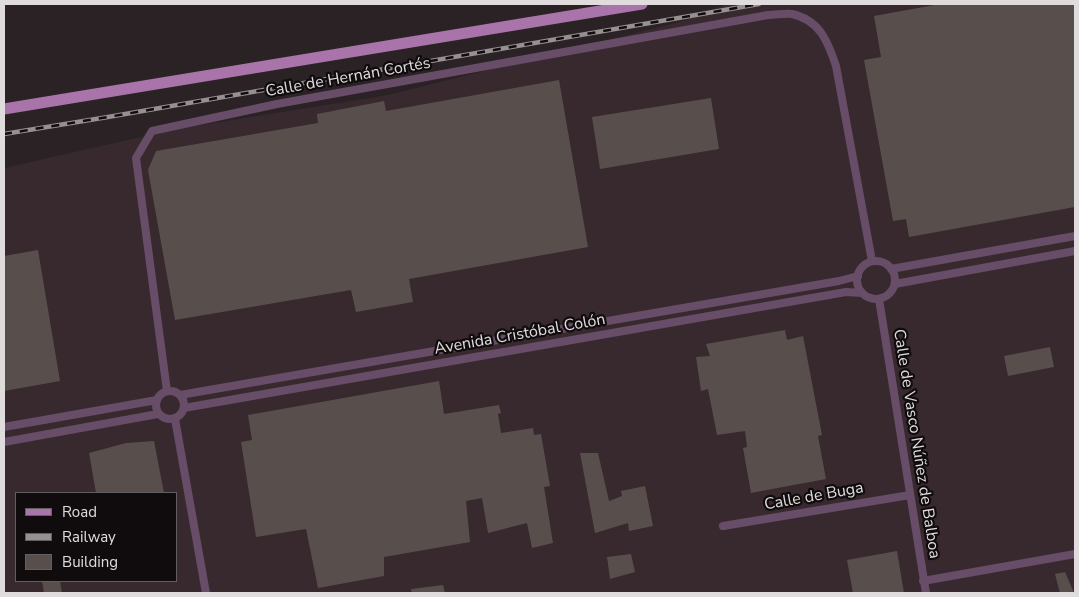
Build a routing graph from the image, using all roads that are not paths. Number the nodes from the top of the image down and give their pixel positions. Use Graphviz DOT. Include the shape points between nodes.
graph roads {
  1 [pos="642,4"];
  2 [pos="4,109"];
  3 [pos="1075,236"];
  4 [pos="1075,251"];
  5 [pos="872,261"];
  6 [pos="891,268"];
  7 [pos="858,276"];
  8 [pos="895,284"];
  9 [pos="862,293"];
  10 [pos="879,299"];
  11 [pos="167,391"];
  12 [pos="180,396"];
  13 [pos="157,400"];
  14 [pos="184,408"];
  15 [pos="158,414"];
  16 [pos="175,419"];
  17 [pos="4,427"];
  18 [pos="4,442"];
  19 [pos="910,494"];
  20 [pos="723,526"];
  21 [pos="1075,554"];
  22 [pos="923,581"];
  23 [pos="206,593"];
  24 [pos="926,593"];
  1 -- 2 [label="main road"];
  3 -- 6 [label="street"];
  4 -- 8 [label="street"];
  5 -- 6 [label="street" via="883,262"];
  5 -- 7 [label="street" via="863,266"];
  5 -- 11 [label="street, Calle de Hernán Cortés" via="836,66 827,41 811,21 791,14 768,15 287,102 152,131 136,158"];
  6 -- 8 [label="street"];
  7 -- 9 [label="street"];
  7 -- 12 [label="street, Avenida Cristóbal Colón"];
  8 -- 10 [label="street" via="889,294"];
  9 -- 10 [label="street"];
  9 -- 14 [label="street, Avenida Cristóbal Colón" via="846,292"];
  10 -- 19 [label="street, Calle de Vasco Núñez de Balboa"];
  11 -- 12 [label="street"];
  11 -- 13 [label="street"];
  12 -- 14 [label="street"];
  13 -- 15 [label="street"];
  13 -- 17 [label="street"];
  14 -- 16 [label="street"];
  15 -- 16 [label="street" via="166,419"];
  15 -- 18 [label="street"];
  16 -- 23 [label="street"];
  19 -- 20 [label="street, Calle de Buga"];
  19 -- 22 [label="street, Calle de Vasco Núñez de Balboa"];
  21 -- 22 [label="street"];
  22 -- 24 [label="street, Calle de Vasco Núñez de Balboa"];
}
